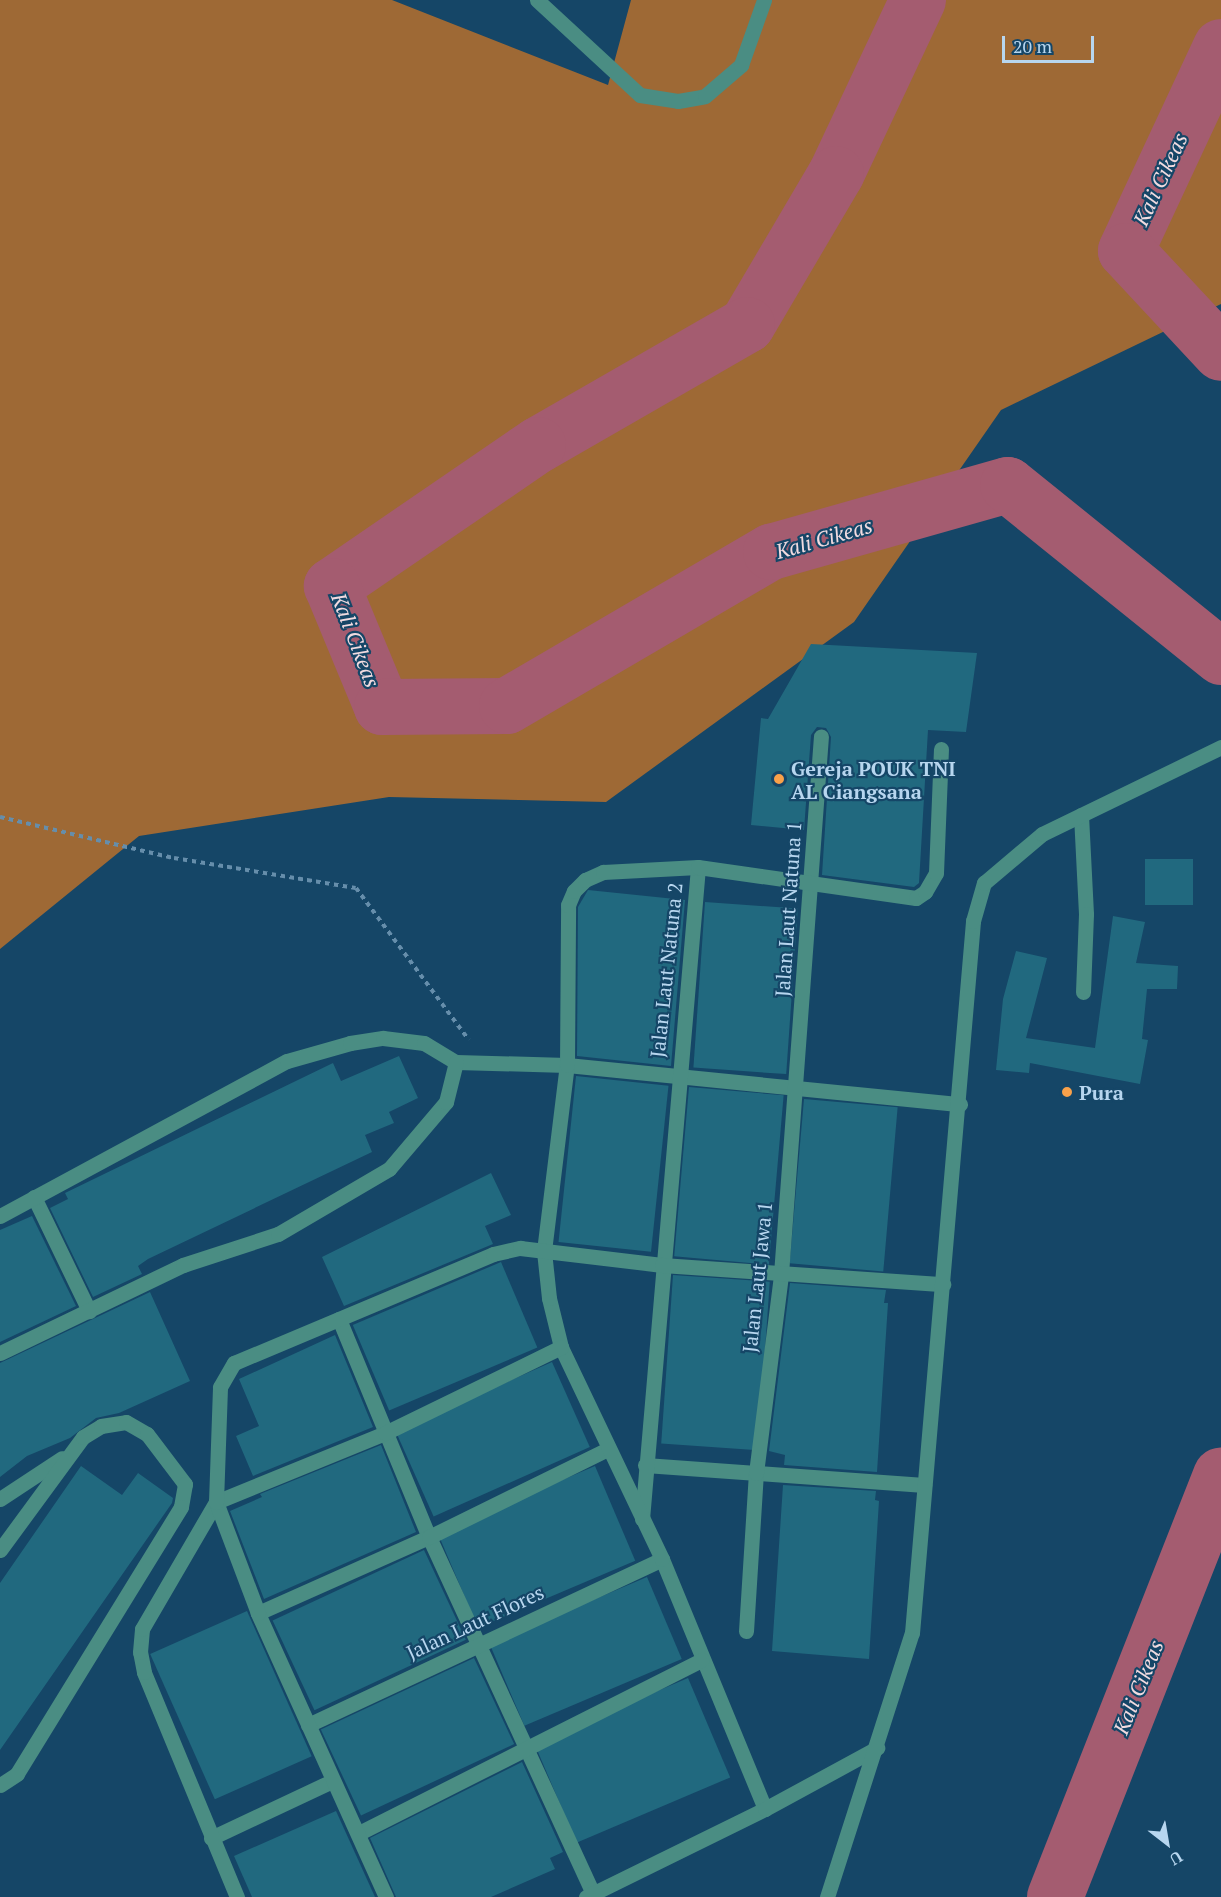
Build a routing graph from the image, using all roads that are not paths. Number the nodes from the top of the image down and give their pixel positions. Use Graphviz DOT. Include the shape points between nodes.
graph roads {
  1 [pos="537,0"];
  2 [pos="764,0"];
  3 [pos="821,736"];
  4 [pos="1221,747"];
  5 [pos="941,749"];
  6 [pos="1082,815"];
  7 [pos="698,867"];
  8 [pos="812,885"];
  9 [pos="1083,992"];
  10 [pos="456,1062"];
  11 [pos="567,1065"];
  12 [pos="677,1078"];
  13 [pos="795,1086"];
  14 [pos="954,1103"];
  15 [pos="34,1197"];
  16 [pos="0,1216"];
  17 [pos="544,1251"];
  18 [pos="662,1265"];
  19 [pos="781,1274"];
  20 [pos="943,1284"];
  21 [pos="89,1311"];
  22 [pos="339,1319"];
  23 [pos="561,1347"];
  24 [pos="0,1353"];
  25 [pos="384,1433"];
  26 [pos="608,1449"];
  27 [pos="70,1454"];
  28 [pos="645,1465"];
  29 [pos="756,1473"];
  30 [pos="924,1485"];
  31 [pos="0,1498"];
  32 [pos="216,1502"];
  33 [pos="642,1521"];
  34 [pos="429,1538"];
  35 [pos="0,1550"];
  36 [pos="662,1559"];
  37 [pos="258,1613"];
  38 [pos="746,1631"];
  39 [pos="479,1642"];
  40 [pos="702,1660"];
  41 [pos="308,1725"];
  42 [pos="876,1748"];
  43 [pos="529,1749"];
  44 [pos="332,1781"];
  45 [pos="0,1785"];
  46 [pos="765,1809"];
  47 [pos="359,1833"];
  48 [pos="211,1838"];
  49 [pos="589,1895"];
  50 [pos="237,1897"];
  51 [pos="386,1897"];
  52 [pos="827,1897"];
  1 -- 2 [label="street" via="640,95 678,101 705,96 741,65"];
  3 -- 8 [label="street, Jalan Laut Natuna 1"];
  4 -- 6 [label="street"];
  5 -- 8 [label="street" via="936,873 925,892 906,900"];
  6 -- 9 [label="street" via="1086,914"];
  6 -- 14 [label="street" via="1042,834 984,883 973,921"];
  7 -- 8 [label="street"];
  7 -- 11 [label="street" via="603,872 585,880 574,891 567,925"];
  7 -- 12 [label="street, Jalan Laut Natuna 2"];
  8 -- 13 [label="street, Jalan Laut Natuna 1"];
  10 -- 11 [label="street"];
  10 -- 15 [label="street" via="424,1042 383,1038 350,1042 287,1061"];
  10 -- 21 [label="street" via="446,1101 389,1169 278,1234 183,1265"];
  11 -- 12 [label="street"];
  11 -- 17 [label="street"];
  12 -- 13 [label="street"];
  12 -- 18 [label="street, Jalan Laut Natuna 2"];
  13 -- 14 [label="street"];
  13 -- 19 [label="street, Jalan Laut Jawa 1"];
  14 -- 20 [label="street"];
  15 -- 16 [label="street"];
  15 -- 21 [label="street"];
  17 -- 18 [label="street"];
  17 -- 22 [label="street" via="520,1248 493,1254"];
  17 -- 23 [label="street"];
  18 -- 19 [label="street"];
  18 -- 28 [label="street, Jalan Laut Natuna 2"];
  19 -- 20 [label="street"];
  19 -- 29 [label="street, Jalan Laut Jawa 1"];
  20 -- 30 [label="street"];
  21 -- 24 [label="street"];
  22 -- 25 [label="street"];
  22 -- 32 [label="street" via="247,1355 225,1374 218,1410"];
  23 -- 25 [label="street"];
  23 -- 26 [label="street"];
  25 -- 32 [label="street"];
  25 -- 34 [label="street"];
  26 -- 33 [label="street"];
  26 -- 34 [label="street"];
  27 -- 31 [label="street"];
  27 -- 35 [label="street"];
  27 -- 45 [label="street" via="83,1437 101,1426 126,1422 147,1434 179,1474 186,1494 17,1774"];
  28 -- 29 [label="street"];
  28 -- 33 [label="street, Jalan Laut Natuna 2"];
  29 -- 30 [label="street"];
  29 -- 38 [label="street, Jalan Laut Jawa 1"];
  30 -- 42 [label="street" via="912,1633"];
  32 -- 37 [label="street"];
  32 -- 48 [label="street" via="142,1629 140,1652"];
  33 -- 36 [label="street"];
  34 -- 37 [label="street"];
  34 -- 39 [label="street"];
  36 -- 39 [label="street, Jalan Laut Flores"];
  36 -- 40 [label="street"];
  37 -- 41 [label="street"];
  39 -- 41 [label="street, Jalan Laut Flores"];
  39 -- 43 [label="street"];
  40 -- 43 [label="street"];
  40 -- 46 [label="street"];
  41 -- 44 [label="street"];
  42 -- 46 [label="street"];
  42 -- 52 [label="street"];
  43 -- 47 [label="street"];
  43 -- 49 [label="street"];
  44 -- 47 [label="street"];
  44 -- 48 [label="street"];
  46 -- 49 [label="street"];
  47 -- 51 [label="street"];
  48 -- 50 [label="street"];
}
